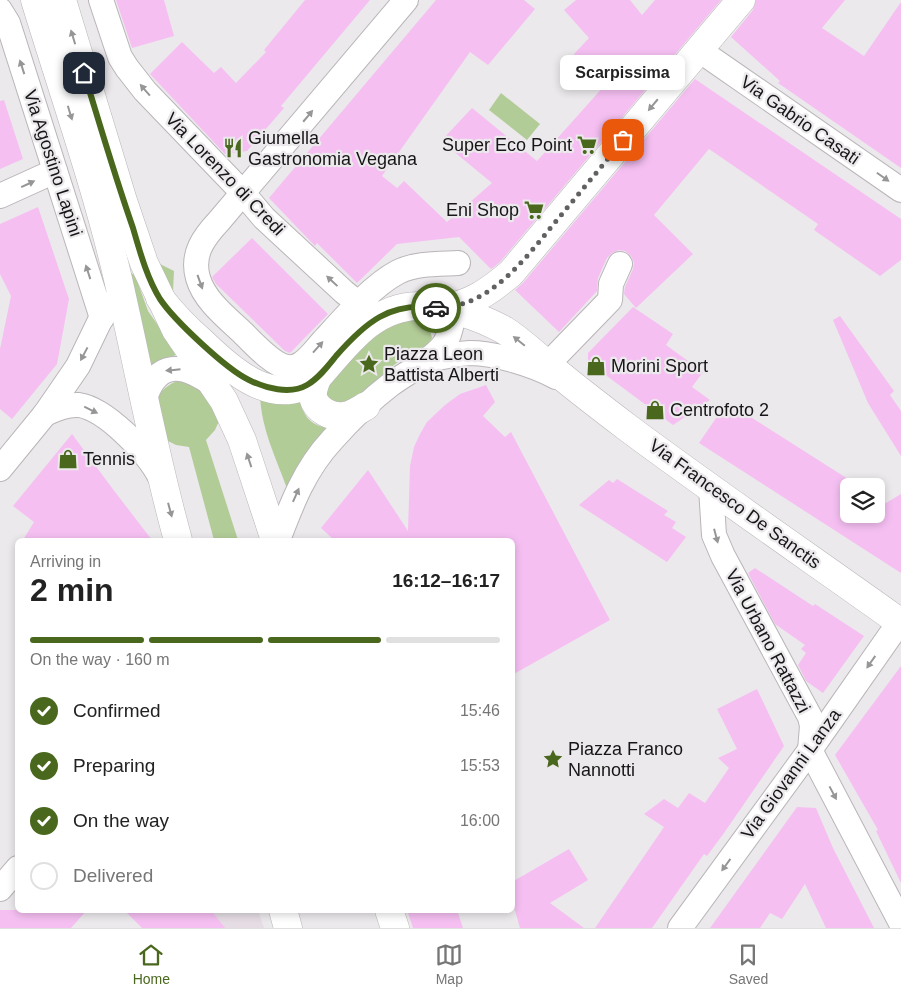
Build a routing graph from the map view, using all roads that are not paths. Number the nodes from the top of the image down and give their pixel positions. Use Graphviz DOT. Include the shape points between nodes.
graph roads {
  1 [pos="35,0"];
  2 [pos="62,0"];
  3 [pos="100,0"];
  4 [pos="406,0"];
  5 [pos="740,0"];
  6 [pos="0,10"];
  7 [pos="699,50"];
  8 [pos="55,171"];
  9 [pos="901,190"];
  10 [pos="243,193"];
  11 [pos="0,196"];
  12 [pos="111,204"];
  13 [pos="458,264"];
  14 [pos="620,264"];
  15 [pos="118,278"];
  16 [pos="160,298"];
  17 [pos="358,304"];
  18 [pos="446,310"];
  19 [pos="387,313"];
  20 [pos="102,318"];
  21 [pos="427,360"];
  22 [pos="547,365"];
  23 [pos="317,378"];
  24 [pos="569,383"];
  25 [pos="215,386"];
  26 [pos="144,402"];
  27 [pos="366,406"];
  28 [pos="45,414"];
  29 [pos="0,469"];
  30 [pos="162,481"];
  31 [pos="711,488"];
  32 [pos="177,538"];
  33 [pos="275,538"];
  34 [pos="277,538"];
  35 [pos="900,622"];
  36 [pos="810,750"];
  37 [pos="15,872"];
  38 [pos="0,889"];
  39 [pos="284,913"];
  40 [pos="390,913"];
  41 [pos="901,923"];
  42 [pos="288,928"];
  43 [pos="395,928"];
  44 [pos="680,928"];
  1 -- 12 [label="street, one-way"];
  12 -- 2 [label="street, one-way"];
  10 -- 3 [label="street, Via Lorenzo di Credi, one-way" via="127,68"];
  10 -- 4 [label="street, one-way"];
  5 -- 7 [label="street"];
  8 -- 6 [label="street, Via Agostino Lapini, one-way" via="8,23"];
  7 -- 9 [label="street, Via Gabrio Casati, one-way"];
  7 -- 18 [label="street, one-way" via="511,273 479,297"];
  11 -- 8 [label="street, one-way"];
  20 -- 8 [label="street, Via Agostino Lapini, one-way"];
  17 -- 10 [label="street, Via Lorenzo di Credi, one-way" via="264,218"];
  10 -- 17 [label="street, one-way" via="205,235 196,269 203,291 247,337 267,355 289,368 302,363"];
  12 -- 15 [label="street"];
  12 -- 16 [label="street"];
  13 -- 17 [label="street" via="413,267 399,272"];
  14 -- 22 [label="street" via="610,284 610,300"];
  15 -- 20 [label="street"];
  15 -- 26 [label="street"];
  16 -- 23 [label="street" via="185,327 242,377 283,390 303,387"];
  16 -- 25 [label="street" via="183,342"];
  17 -- 19 [label="street, Via Lorenzo di Credi" via="370,311"];
  18 -- 19 [label="street" via="417,306"];
  18 -- 21 [label="street" via="447,339"];
  22 -- 18 [label="street, one-way" via="506,331 479,318"];
  19 -- 23 [label="street" via="366,325"];
  20 -- 28 [label="street, one-way" via="78,366"];
  21 -- 24 [label="street" via="483,354 538,368"];
  21 -- 27 [label="street"];
  22 -- 24 [label="street"];
  23 -- 27 [label="street" via="313,397 327,414 344,416"];
  24 -- 31 [label="street, Via Francesco De Sanctis"];
  25 -- 26 [label="street, one-way" via="200,375 167,369 155,378"];
  33 -- 25 [label="street, one-way" via="242,440"];
  26 -- 30 [label="street"];
  34 -- 27 [label="street, one-way" via="298,488 315,460"];
  28 -- 29 [label="street"];
  28 -- 30 [label="street, one-way" via="78,405 98,413 139,447"];
  30 -- 32 [label="street, one-way"];
  31 -- 35 [label="street, Via Francesco De Sanctis"];
  31 -- 36 [label="street, Via Urbano Rattazzi, one-way" via="714,534 722,556 810,717"];
  35 -- 36 [label="street, Via Giovanni Lanza, one-way"];
  36 -- 41 [label="street, one-way"];
  36 -- 44 [label="street, Via Giovanni Lanza, one-way"];
  37 -- 38 [label="street"];
  39 -- 42 [label="street"];
  40 -- 43 [label="street"];
}
